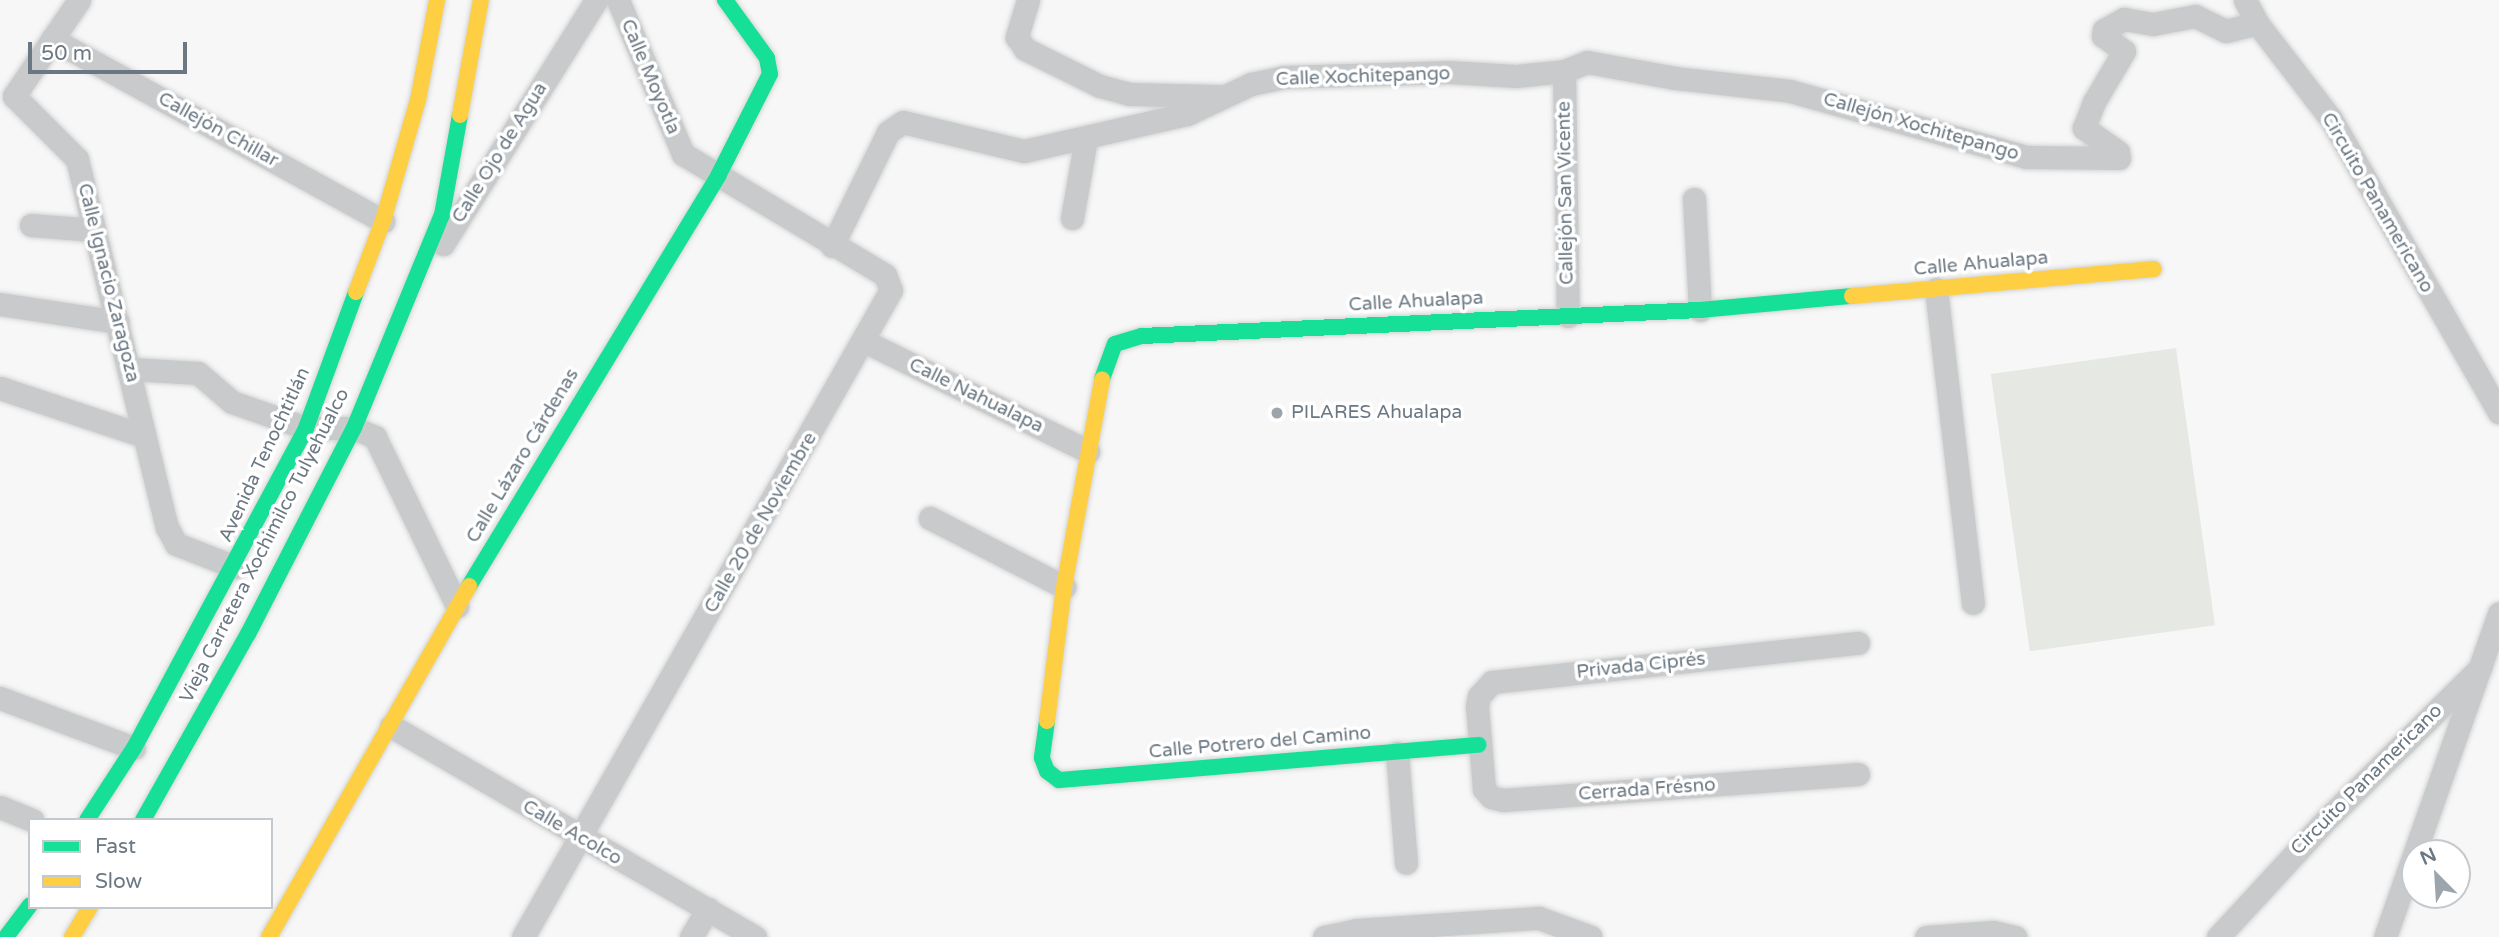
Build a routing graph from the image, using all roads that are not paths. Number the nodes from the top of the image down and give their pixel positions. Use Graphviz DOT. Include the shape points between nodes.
graph roads {
  1 [pos="79,0"];
  2 [pos="437,0"];
  3 [pos="481,0"];
  4 [pos="596,0"];
  5 [pos="618,0"];
  6 [pos="725,0"];
  7 [pos="1028,0"];
  8 [pos="2245,0"];
  9 [pos="2258,23"];
  10 [pos="52,39"];
  11 [pos="1564,71"];
  12 [pos="1221,96"];
  13 [pos="7,100"];
  14 [pos="1086,139"];
  15 [pos="718,176"];
  16 [pos="1694,199"];
  17 [pos="1072,218"];
  18 [pos="383,221"];
  19 [pos="31,226"];
  20 [pos="94,230"];
  21 [pos="832,246"];
  22 [pos="2154,269"];
  23 [pos="1936,289"];
  24 [pos="368,301"];
  25 [pos="0,304"];
  26 [pos="404,306"];
  27 [pos="1700,310"];
  28 [pos="1568,316"];
  29 [pos="118,322"];
  30 [pos="864,341"];
  31 [pos="131,369"];
  32 [pos="0,388"];
  33 [pos="2493,393"];
  34 [pos="2499,412"];
  35 [pos="354,428"];
  36 [pos="306,429"];
  37 [pos="144,436"];
  38 [pos="1088,451"];
  39 [pos="930,519"];
  40 [pos="235,567"];
  41 [pos="1064,587"];
  42 [pos="1973,603"];
  43 [pos="457,606"];
  44 [pos="2499,614"];
  45 [pos="1858,643"];
  46 [pos="2480,668"];
  47 [pos="0,698"];
  48 [pos="391,726"];
  49 [pos="1479,745"];
  50 [pos="134,748"];
  51 [pos="1397,753"];
  52 [pos="1047,771"];
  53 [pos="1858,774"];
  54 [pos="0,807"];
  55 [pos="28,818"];
  56 [pos="88,818"];
  57 [pos="144,818"];
  58 [pos="580,840"];
  59 [pos="1406,863"];
  60 [pos="28,908"];
  61 [pos="708,909"];
  62 [pos="82,910"];
  63 [pos="6,937"];
  64 [pos="72,937"];
  65 [pos="269,937"];
  66 [pos="523,937"];
  67 [pos="691,937"];
  68 [pos="754,937"];
  69 [pos="1324,937"];
  70 [pos="1591,937"];
  71 [pos="1926,937"];
  72 [pos="2015,937"];
  73 [pos="2218,937"];
  74 [pos="2385,937"];
  1 -- 10 [label="street, Calle Ignacio Zaragoza"];
  2 -- 18 [label="street, Avenida Tenochtitlán" via="418,100"];
  3 -- 26 [label="street, Vieja Carretera Xochimilco Tulyehualco" via="442,215"];
  4 -- 26 [label="street, Calle Ojo de Agua"];
  5 -- 15 [label="street, Calle Moyotla" via="683,155"];
  6 -- 15 [label="street, Calle Lázaro Cárdenas" via="770,66"];
  7 -- 12 [label="street" via="1017,37 1035,54 1100,86 1130,94"];
  8 -- 9 [label="street, Circuito Panamericano"];
  9 -- 11 [label="street, Callejón Xochitepango" via="2226,31 2194,16 2153,24 2124,19 2104,30 2103,36 2124,51 2084,128 2118,152 2119,158 2026,157 1790,91 1587,62"];
  9 -- 33 [label="street, Circuito Panamericano" via="2331,119"];
  10 -- 13 [label="street, Calle Ignacio Zaragoza"];
  10 -- 18 [label="street, Callejón Chillar"];
  11 -- 12 [label="street, Calle Xochitepango" via="1516,76 1449,72 1283,77"];
  11 -- 28 [label="street, Callejón San Vicente"];
  12 -- 14 [label="street, Calle Xochitepango" via="1187,114"];
  13 -- 20 [label="street, Calle Ignacio Zaragoza" via="77,159"];
  14 -- 17 [label="street"];
  14 -- 21 [label="street, Calle Xochitepango" via="1024,151 903,122 893,124"];
  15 -- 21 [label="street, Calle 20 de Noviembre"];
  15 -- 43 [label="street, Calle Lázaro Cárdenas"];
  16 -- 27 [label="street"];
  18 -- 24 [label="street, Avenida Tenochtitlán"];
  19 -- 20 [label="street"];
  20 -- 29 [label="street, Calle Ignacio Zaragoza"];
  21 -- 30 [label="street, Calle 20 de Noviembre" via="891,281 891,290"];
  22 -- 23 [label="street, Calle Ahualapa"];
  23 -- 27 [label="street, Calle Ahualapa"];
  23 -- 42 [label="street"];
  24 -- 26 [label="street"];
  24 -- 36 [label="street, Avenida Tenochtitlán"];
  25 -- 29 [label="street"];
  26 -- 35 [label="street, Vieja Carretera Xochimilco Tulyehualco"];
  27 -- 28 [label="street, Calle Ahualapa"];
  28 -- 38 [label="street, Calle Ahualapa" via="1142,335 1115,344 1104,368"];
  29 -- 31 [label="street, Calle Ignacio Zaragoza"];
  30 -- 38 [label="street, Calle Nahualapa"];
  30 -- 58 [label="street, Calle 20 de Noviembre"];
  31 -- 36 [label="street" via="198,373 224,398"];
  31 -- 37 [label="street, Calle Ignacio Zaragoza"];
  32 -- 37 [label="street"];
  33 -- 34 [label="street, Circuito Panamericano"];
  35 -- 36 [label="street"];
  35 -- 43 [label="street" via="380,442"];
  35 -- 57 [label="street, Vieja Carretera Xochimilco Tulyehualco" via="248,634"];
  36 -- 40 [label="street, Avenida Tenochtitlán"];
  37 -- 40 [label="street, Calle Ignacio Zaragoza" via="167,527 176,544"];
  38 -- 41 [label="street, Calle Ahualapa"];
  39 -- 41 [label="street"];
  40 -- 50 [label="street, Avenida Tenochtitlán"];
  41 -- 52 [label="street, Calle Ahualapa" via="1042,758"];
  43 -- 48 [label="street, Calle Lázaro Cárdenas"];
  44 -- 46 [label="street, Circuito Panamericano"];
  45 -- 49 [label="street, Privada Ciprés" via="1492,682 1479,696"];
  46 -- 73 [label="street, Circuito Panamericano" via="2328,818"];
  46 -- 74 [label="street"];
  47 -- 50 [label="street"];
  48 -- 58 [label="street, Calle Acolco"];
  48 -- 65 [label="street, Calle Lázaro Cárdenas"];
  49 -- 51 [label="street, Calle Potrero del Camino"];
  49 -- 53 [label="street, Cerrada Frésno" via="1484,789 1503,800"];
  50 -- 56 [label="street, Avenida Tenochtitlán"];
  51 -- 52 [label="street, Calle Potrero del Camino" via="1059,780"];
  51 -- 59 [label="street"];
  54 -- 55 [label="street"];
  58 -- 61 [label="street, Calle Acolco"];
  58 -- 66 [label="street, Calle 20 de Noviembre"];
  60 -- 63 [label="street"];
  61 -- 67 [label="street"];
  61 -- 68 [label="street, Calle Acolco"];
  62 -- 64 [label="street"];
  69 -- 70 [label="street" via="1356,930 1539,918"];
  71 -- 72 [label="street" via="1993,932"];
}
